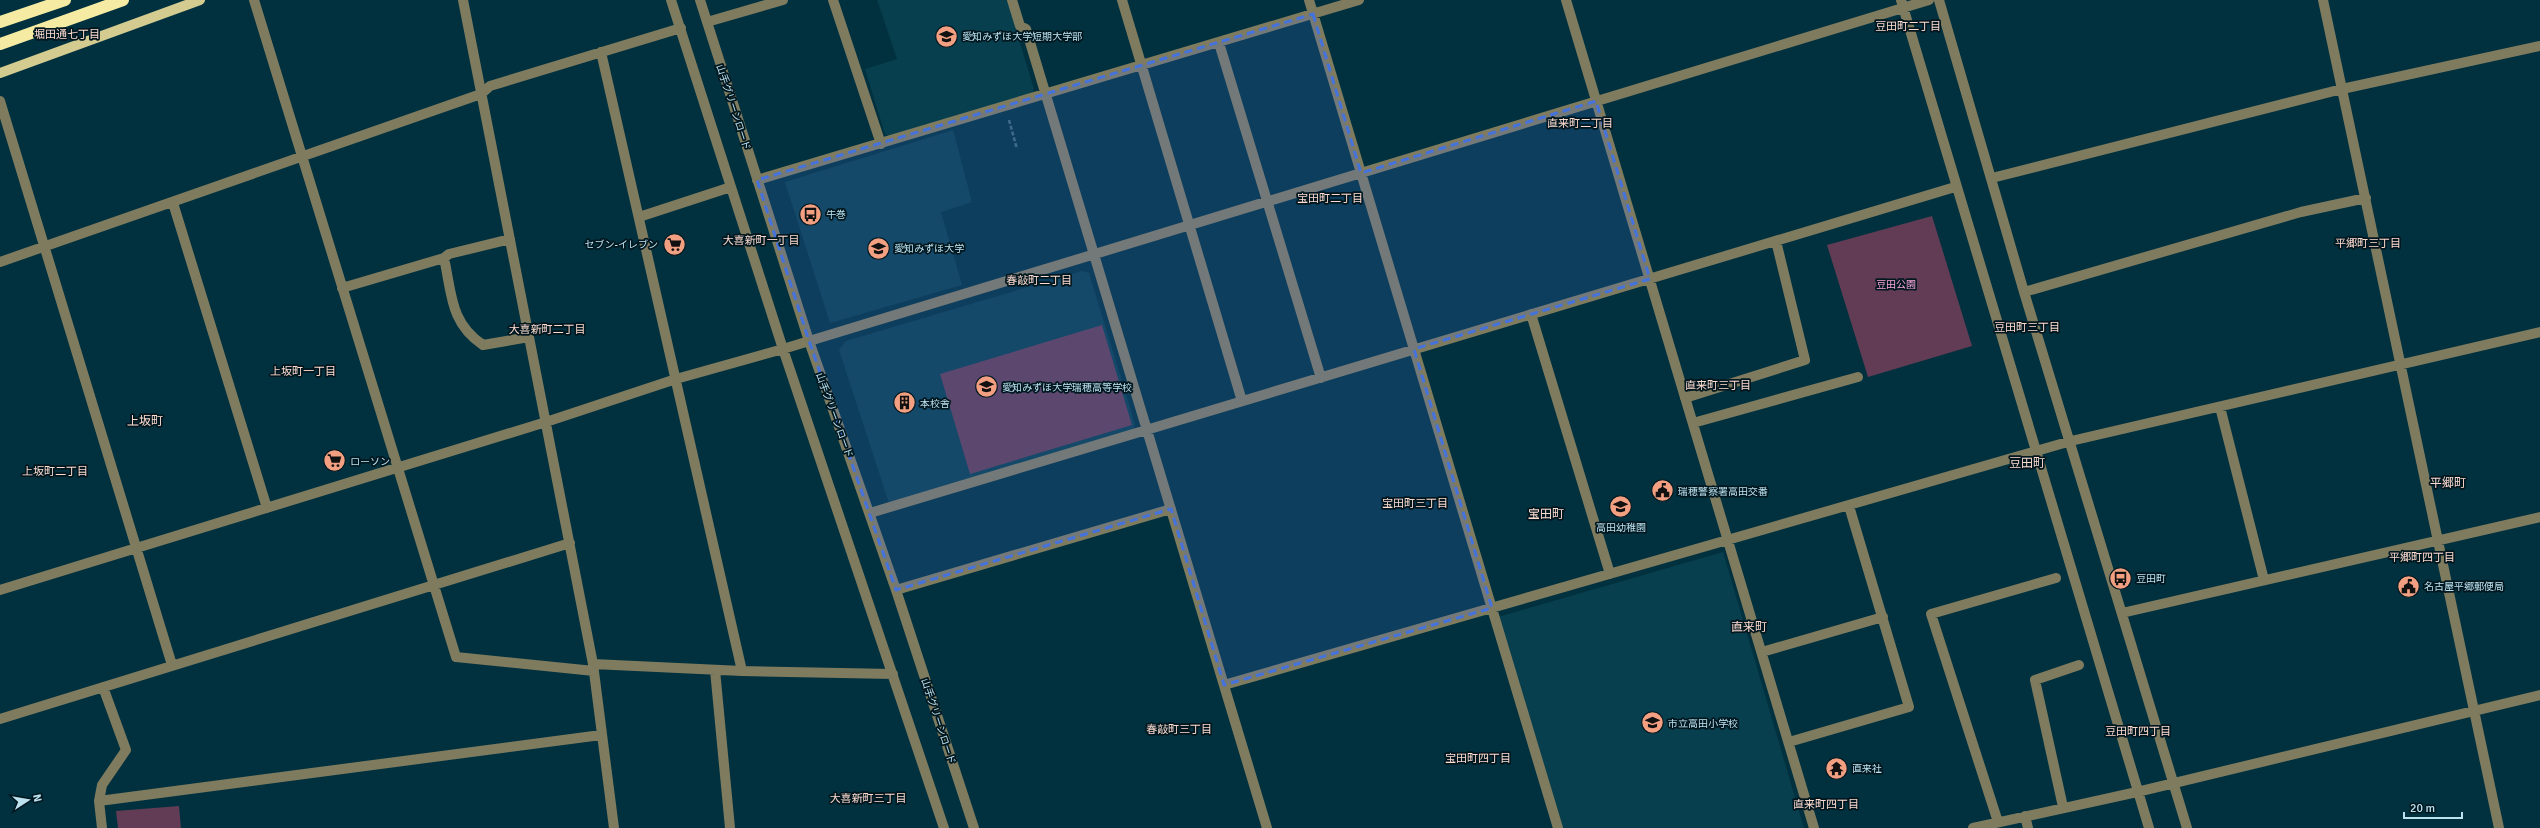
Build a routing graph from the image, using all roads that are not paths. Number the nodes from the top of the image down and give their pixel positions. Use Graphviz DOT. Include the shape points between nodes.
graph roads {
  1 [pos="65,0"];
  2 [pos="123,0"];
  3 [pos="200,0"];
  4 [pos="254,0"];
  5 [pos="463,0"];
  6 [pos="671,0"];
  7 [pos="700,0"];
  8 [pos="783,0"];
  9 [pos="833,0"];
  10 [pos="1012,0"];
  11 [pos="1122,0"];
  12 [pos="1309,0"];
  13 [pos="1359,0"];
  14 [pos="1566,0"];
  15 [pos="1929,0"];
  16 [pos="1938,0"];
  17 [pos="2323,0"];
  18 [pos="1902,4"];
  19 [pos="1313,14"];
  20 [pos="0,22"];
  21 [pos="707,22"];
  22 [pos="681,28"];
  23 [pos="1218,43"];
  24 [pos="0,44"];
  25 [pos="2540,46"];
  26 [pos="600,52"];
  27 [pos="1140,67"];
  28 [pos="0,73"];
  29 [pos="2342,89"];
  30 [pos="481,94"];
  31 [pos="1046,95"];
  32 [pos="0,101"];
  33 [pos="1596,101"];
  34 [pos="881,144"];
  35 [pos="301,156"];
  36 [pos="1361,172"];
  37 [pos="1992,178"];
  38 [pos="758,180"];
  39 [pos="731,187"];
  40 [pos="1955,187"];
  41 [pos="2366,198"];
  42 [pos="1267,201"];
  43 [pos="173,203"];
  44 [pos="639,217"];
  45 [pos="1187,226"];
  46 [pos="510,239"];
  47 [pos="1776,241"];
  48 [pos="44,247"];
  49 [pos="1094,254"];
  50 [pos="444,258"];
  51 [pos="0,262"];
  52 [pos="1650,279"];
  53 [pos="342,288"];
  54 [pos="2024,292"];
  55 [pos="1531,314"];
  56 [pos="2540,332"];
  57 [pos="530,337"];
  58 [pos="809,341"];
  59 [pos="783,349"];
  60 [pos="1414,350"];
  61 [pos="2401,364"];
  62 [pos="1858,377"];
  63 [pos="1321,378"];
  64 [pos="676,379"];
  65 [pos="1686,398"];
  66 [pos="1242,402"];
  67 [pos="2220,407"];
  68 [pos="546,422"];
  69 [pos="1693,423"];
  70 [pos="1147,430"];
  71 [pos="2071,442"];
  72 [pos="2036,451"];
  73 [pos="397,467"];
  74 [pos="1848,506"];
  75 [pos="267,508"];
  76 [pos="1171,510"];
  77 [pos="870,513"];
  78 [pos="2540,516"];
  79 [pos="1728,540"];
  80 [pos="2438,540"];
  81 [pos="570,543"];
  82 [pos="135,548"];
  83 [pos="1610,574"];
  84 [pos="2056,578"];
  85 [pos="2264,580"];
  86 [pos="434,585"];
  87 [pos="0,590"];
  88 [pos="896,590"];
  89 [pos="1492,608"];
  90 [pos="2122,613"];
  91 [pos="1883,617"];
  92 [pos="1762,652"];
  93 [pos="172,665"];
  94 [pos="2079,665"];
  95 [pos="593,667"];
  96 [pos="715,670"];
  97 [pos="742,671"];
  98 [pos="893,674"];
  99 [pos="1224,685"];
  100 [pos="103,687"];
  101 [pos="2540,695"];
  102 [pos="2474,710"];
  103 [pos="0,719"];
  104 [pos="601,735"];
  105 [pos="1789,742"];
  106 [pos="2174,783"];
  107 [pos="2137,792"];
  108 [pos="99,800"];
  109 [pos="2063,807"];
  110 [pos="2025,816"];
  111 [pos="1998,822"];
  112 [pos="102,828"];
  113 [pos="614,828"];
  114 [pos="730,828"];
  115 [pos="944,828"];
  116 [pos="974,828"];
  117 [pos="1267,828"];
  118 [pos="1558,828"];
  119 [pos="1814,828"];
  120 [pos="1973,828"];
  121 [pos="2028,828"];
  122 [pos="2149,828"];
  123 [pos="2187,828"];
  124 [pos="2499,828"];
  1 -- 20 [label="highway"];
  2 -- 24 [label="highway"];
  3 -- 28 [label="main road"];
  4 -- 35 [label="street"];
  5 -- 30 [label="street"];
  6 -- 22 [label="street"];
  7 -- 21 [label="street, 山手グリーンロード"];
  8 -- 21 [label="street"];
  9 -- 34 [label="street"];
  10 -- 31 [label="street" via="1020,26 1026,29"];
  11 -- 27 [label="street"];
  12 -- 19 [label="street"];
  13 -- 19 [label="street"];
  14 -- 33 [label="street"];
  15 -- 18 [label="street"];
  16 -- 37 [label="street"];
  17 -- 29 [label="street"];
  18 -- 33 [label="street"];
  18 -- 40 [label="street"];
  19 -- 23 [label="street"];
  19 -- 36 [label="street"];
  21 -- 38 [label="street, 山手グリーンロード"];
  22 -- 26 [label="street"];
  22 -- 39 [label="street"];
  23 -- 27 [label="street"];
  23 -- 42 [label="street"];
  25 -- 29 [label="street"];
  26 -- 30 [label="street" via="490,86"];
  26 -- 44 [label="street"];
  27 -- 31 [label="street"];
  27 -- 45 [label="street"];
  29 -- 37 [label="street"];
  29 -- 41 [label="street"];
  30 -- 35 [label="street"];
  30 -- 46 [label="street"];
  31 -- 34 [label="street"];
  31 -- 49 [label="street"];
  32 -- 48 [label="street"];
  33 -- 36 [label="street"];
  33 -- 52 [label="street"];
  34 -- 38 [label="street"];
  35 -- 43 [label="street"];
  35 -- 53 [label="street"];
  36 -- 42 [label="street"];
  36 -- 60 [label="street"];
  37 -- 54 [label="street"];
  38 -- 58 [label="street, 山手グリーンロード"];
  39 -- 44 [label="street"];
  39 -- 59 [label="street"];
  40 -- 47 [label="street"];
  40 -- 72 [label="street"];
  41 -- 54 [label="street" via="2301,212"];
  41 -- 61 [label="street"];
  42 -- 45 [label="street"];
  42 -- 63 [label="street"];
  43 -- 48 [label="street"];
  43 -- 75 [label="street"];
  44 -- 64 [label="street"];
  45 -- 49 [label="street"];
  45 -- 66 [label="street"];
  46 -- 50 [label="street" via="449,254"];
  46 -- 57 [label="street"];
  47 -- 52 [label="street"];
  47 -- 65 [label="street" via="1805,360"];
  48 -- 51 [label="street"];
  48 -- 82 [label="street"];
  49 -- 58 [label="street"];
  49 -- 70 [label="street"];
  50 -- 53 [label="street"];
  50 -- 57 [label="street" via="458,319 471,337 483,345"];
  52 -- 55 [label="street"];
  52 -- 65 [label="street"];
  53 -- 73 [label="street"];
  54 -- 71 [label="street"];
  55 -- 60 [label="street"];
  55 -- 83 [label="street"];
  56 -- 61 [label="street"];
  57 -- 68 [label="street"];
  58 -- 59 [label="street"];
  58 -- 77 [label="street, 山手グリーンロード"];
  59 -- 64 [label="street"];
  59 -- 98 [label="street"];
  60 -- 63 [label="street"];
  60 -- 89 [label="street"];
  61 -- 67 [label="street"];
  61 -- 80 [label="street"];
  62 -- 69 [label="street"];
  63 -- 66 [label="street"];
  64 -- 68 [label="street"];
  64 -- 97 [label="street"];
  65 -- 69 [label="street"];
  66 -- 70 [label="street"];
  67 -- 71 [label="street"];
  67 -- 85 [label="street"];
  68 -- 73 [label="street"];
  68 -- 81 [label="street"];
  69 -- 79 [label="street"];
  70 -- 76 [label="street"];
  70 -- 77 [label="street"];
  71 -- 72 [label="street"];
  71 -- 90 [label="street"];
  72 -- 74 [label="street"];
  72 -- 107 [label="street"];
  73 -- 75 [label="street"];
  73 -- 86 [label="street"];
  74 -- 79 [label="street"];
  74 -- 91 [label="street"];
  75 -- 82 [label="street"];
  76 -- 88 [label="street"];
  76 -- 99 [label="street"];
  77 -- 88 [label="street, 山手グリーンロード"];
  78 -- 80 [label="street"];
  79 -- 83 [label="street"];
  79 -- 92 [label="street"];
  80 -- 85 [label="street"];
  80 -- 102 [label="street"];
  81 -- 86 [label="street"];
  81 -- 95 [label="street"];
  82 -- 87 [label="street"];
  82 -- 93 [label="street"];
  83 -- 89 [label="street"];
  84 -- 111 [label="street" via="1931,614"];
  85 -- 90 [label="street"];
  86 -- 93 [label="street"];
  86 -- 95 [label="street" via="456,657"];
  88 -- 116 [label="street, 山手グリーンロード"];
  89 -- 99 [label="street"];
  89 -- 118 [label="street"];
  90 -- 106 [label="street"];
  91 -- 92 [label="street"];
  91 -- 105 [label="street" via="1909,707"];
  92 -- 105 [label="street"];
  93 -- 100 [label="street"];
  94 -- 109 [label="street" via="2034,680"];
  95 -- 96 [label="street"];
  95 -- 104 [label="street"];
  96 -- 97 [label="street"];
  96 -- 114 [label="street"];
  97 -- 98 [label="street"];
  98 -- 115 [label="street"];
  99 -- 117 [label="street"];
  100 -- 103 [label="street"];
  100 -- 108 [label="street" via="126,750 102,785"];
  101 -- 102 [label="street"];
  102 -- 106 [label="street"];
  102 -- 124 [label="street"];
  104 -- 108 [label="street"];
  104 -- 113 [label="street"];
  105 -- 119 [label="street"];
  106 -- 107 [label="street"];
  106 -- 123 [label="street"];
  107 -- 109 [label="street"];
  107 -- 122 [label="street"];
  108 -- 112 [label="street"];
  109 -- 110 [label="street"];
  110 -- 111 [label="street"];
  110 -- 121 [label="street"];
  111 -- 120 [label="street"];
}
